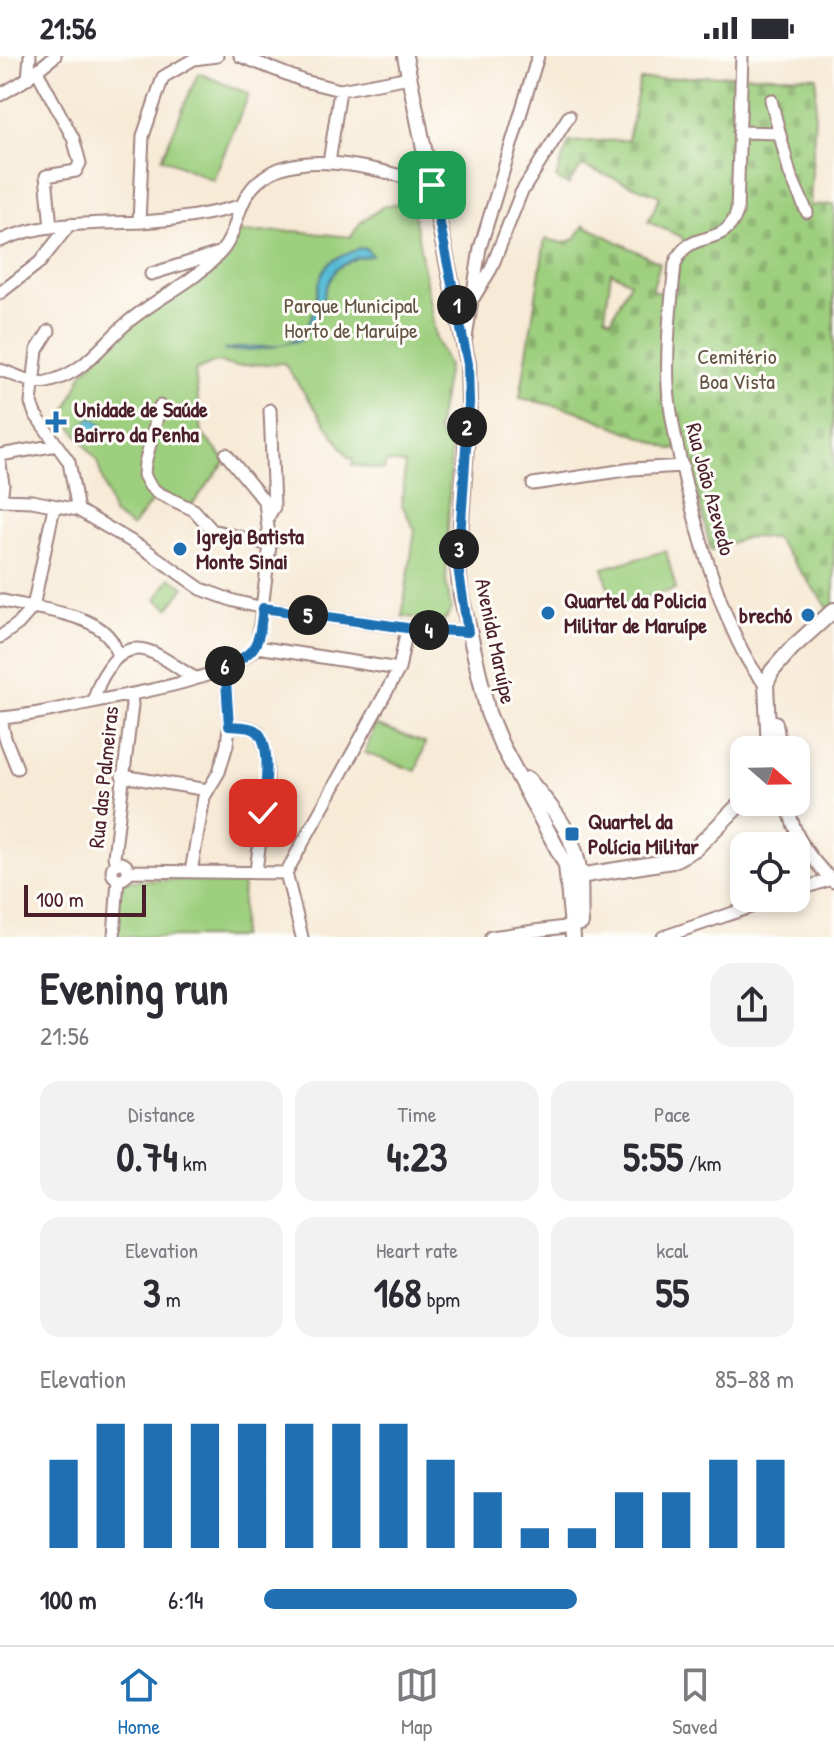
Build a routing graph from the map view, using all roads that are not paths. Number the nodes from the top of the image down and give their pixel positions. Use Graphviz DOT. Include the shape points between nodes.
graph roads {
  1 [pos="30,56"];
  2 [pos="55,56"];
  3 [pos="217,56"];
  4 [pos="240,56"];
  5 [pos="405,56"];
  6 [pos="538,56"];
  7 [pos="742,56"];
  8 [pos="33,74"];
  9 [pos="410,77"];
  10 [pos="340,90"];
  11 [pos="0,95"];
  12 [pos="771,100"];
  13 [pos="569,116"];
  14 [pos="739,132"];
  15 [pos="778,133"];
  16 [pos="329,163"];
  17 [pos="432,185"];
  18 [pos="240,206"];
  19 [pos="807,212"];
  20 [pos="139,222"];
  21 [pos="70,224"];
  22 [pos="51,227"];
  23 [pos="0,241"];
  24 [pos="221,252"];
  25 [pos="151,274"];
  26 [pos="0,293"];
  27 [pos="470,304"];
  28 [pos="49,331"];
  29 [pos="465,344"];
  30 [pos="0,370"];
  31 [pos="32,380"];
  32 [pos="160,406"];
  33 [pos="270,410"];
  34 [pos="57,445"];
  35 [pos="226,454"];
  36 [pos="0,455"];
  37 [pos="0,464"];
  38 [pos="683,466"];
  39 [pos="533,484"];
  40 [pos="0,500"];
  41 [pos="54,507"];
  42 [pos="78,510"];
  43 [pos="267,519"];
  44 [pos="270,545"];
  45 [pos="0,600"];
  46 [pos="33,607"];
  47 [pos="263,608"];
  48 [pos="834,610"];
  49 [pos="407,628"];
  50 [pos="468,632"];
  51 [pos="0,637"];
  52 [pos="257,647"];
  53 [pos="117,654"];
  54 [pos="225,666"];
  55 [pos="399,669"];
  56 [pos="195,678"];
  57 [pos="766,684"];
  58 [pos="131,695"];
  59 [pos="94,701"];
  60 [pos="768,705"];
  61 [pos="1,718"];
  62 [pos="229,726"];
  63 [pos="769,736"];
  64 [pos="777,736"];
  65 [pos="17,768"];
  66 [pos="122,776"];
  67 [pos="208,790"];
  68 [pos="730,814"];
  69 [pos="790,816"];
  70 [pos="116,863"];
  71 [pos="129,871"];
  72 [pos="191,872"];
  73 [pos="256,873"];
  74 [pos="286,873"];
  75 [pos="574,877"];
  76 [pos="118,879"];
  77 [pos="832,881"];
  78 [pos="810,887"];
  79 [pos="736,912"];
  80 [pos="576,933"];
  81 [pos="114,937"];
  82 [pos="302,937"];
  83 [pos="491,937"];
  84 [pos="663,937"];
  1 -- 8 [label="street"];
  2 -- 8 [label="street"];
  3 -- 20 [label="street" via="194,59 163,77 143,136"];
  4 -- 10 [label="street"];
  5 -- 9 [label="main road, Avenida Maruípe"];
  6 -- 27 [label="street" via="480,248"];
  7 -- 14 [label="street"];
  8 -- 11 [label="street"];
  8 -- 22 [label="street" via="73,138 80,163 76,171 46,176"];
  9 -- 10 [label="street"];
  9 -- 17 [label="main road, Avenida Maruípe"];
  10 -- 16 [label="street"];
  12 -- 15 [label="street"];
  13 -- 27 [label="street" via="521,193 491,269"];
  14 -- 15 [label="street"];
  14 -- 38 [label="street, Rua João Azevedo" via="735,219 724,232 685,246 675,264 668,383"];
  15 -- 19 [label="street"];
  16 -- 17 [label="street" via="365,166"];
  16 -- 18 [label="street" via="268,174"];
  17 -- 29 [label="main road, Avenida Maruípe"];
  18 -- 20 [label="street"];
  18 -- 24 [label="street"];
  20 -- 21 [label="street"];
  21 -- 22 [label="street"];
  21 -- 26 [label="street" via="40,262"];
  22 -- 23 [label="street"];
  24 -- 25 [label="street"];
  24 -- 31 [label="street" via="128,323 81,368 43,383"];
  27 -- 29 [label="street"];
  28 -- 31 [label="street" via="37,350"];
  29 -- 50 [label="main road, Avenida Maruípe" via="469,403 458,567"];
  30 -- 31 [label="street"];
  31 -- 34 [label="street" via="35,414"];
  32 -- 44 [label="street" via="145,463 150,486 194,510 221,534"];
  33 -- 43 [label="street" via="274,507"];
  34 -- 36 [label="street"];
  34 -- 42 [label="street" via="69,462"];
  35 -- 43 [label="street" via="261,494"];
  37 -- 40 [label="street"];
  38 -- 39 [label="street"];
  38 -- 57 [label="street, Rua João Azevedo" via="726,618"];
  40 -- 41 [label="street"];
  41 -- 42 [label="street"];
  41 -- 46 [label="street"];
  42 -- 47 [label="street" via="201,589"];
  43 -- 44 [label="street"];
  44 -- 47 [label="street"];
  45 -- 46 [label="street"];
  46 -- 51 [label="street"];
  46 -- 53 [label="street" via="94,625"];
  47 -- 49 [label="street"];
  47 -- 52 [label="street"];
  48 -- 57 [label="main road" via="792,648"];
  49 -- 50 [label="street"];
  49 -- 55 [label="street"];
  50 -- 75 [label="main road, Avenida Maruípe" via="488,713 509,758 564,824 577,857"];
  52 -- 54 [label="street"];
  52 -- 55 [label="street"];
  53 -- 56 [label="street" via="149,650"];
  53 -- 59 [label="street"];
  54 -- 56 [label="street"];
  54 -- 62 [label="street"];
  55 -- 74 [label="street"];
  56 -- 58 [label="street"];
  57 -- 60 [label="main road"];
  58 -- 59 [label="street"];
  58 -- 66 [label="street, Rua das Palmeiras"];
  59 -- 61 [label="street"];
  60 -- 63 [label="main road"];
  60 -- 64 [label="main road"];
  61 -- 65 [label="street"];
  62 -- 67 [label="street" via="224,761"];
  62 -- 73 [label="street" via="254,729 265,750 268,775"];
  66 -- 67 [label="street"];
  66 -- 70 [label="street, Rua das Palmeiras"];
  67 -- 72 [label="street"];
  68 -- 75 [label="main road" via="696,848 672,861"];
  69 -- 77 [label="street" via="799,841"];
  70 -- 71 [label="street" via="127,865"];
  70 -- 76 [label="street" via="112,872"];
  71 -- 72 [label="street"];
  71 -- 76 [label="street"];
  72 -- 73 [label="street"];
  73 -- 74 [label="street"];
  74 -- 82 [label="street"];
  75 -- 80 [label="main road, Avenida Maruípe"];
  76 -- 81 [label="street, Rua das Palmeiras"];
  77 -- 78 [label="street"];
  79 -- 84 [label="street"];
  80 -- 83 [label="street"];
}
